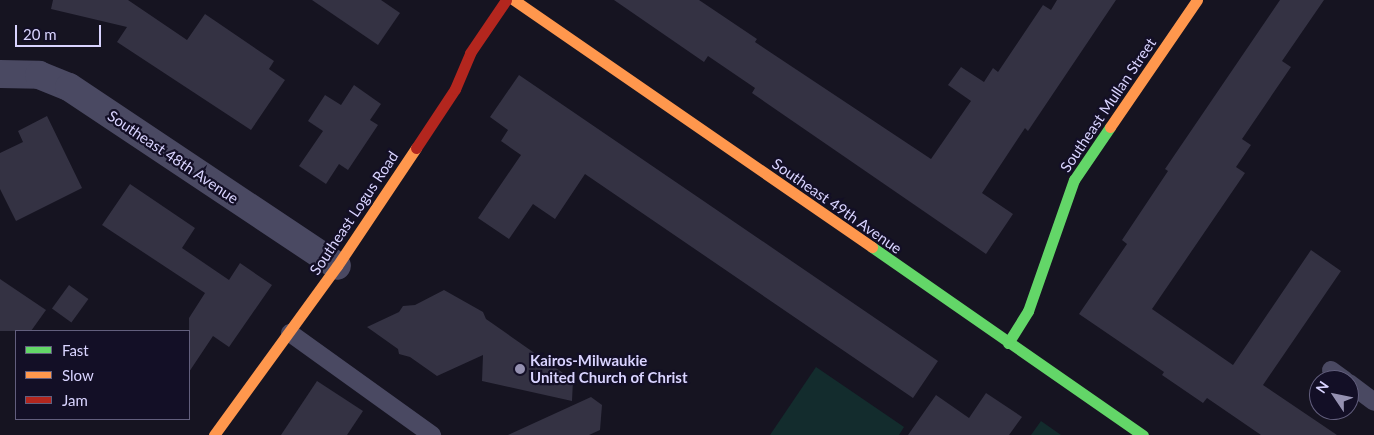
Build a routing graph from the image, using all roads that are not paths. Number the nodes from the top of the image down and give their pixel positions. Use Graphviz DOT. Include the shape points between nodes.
graph roads {
  1 [pos="506,0"];
  2 [pos="514,0"];
  3 [pos="1197,0"];
  4 [pos="0,74"];
  5 [pos="337,266"];
  6 [pos="290,333"];
  7 [pos="1008,343"];
  8 [pos="1359,391"];
  9 [pos="1374,402"];
  10 [pos="214,435"];
  11 [pos="432,435"];
  12 [pos="1143,435"];
  1 -- 5 [label="street, Southeast Logus Road" via="470,53 455,89"];
  2 -- 7 [label="street, Southeast 49th Avenue"];
  3 -- 7 [label="street, Southeast Mullan Street" via="1074,180 1028,311"];
  4 -- 5 [label="street, Southeast 48th Avenue" via="39,75 69,88"];
  5 -- 6 [label="street, Southeast Logus Road"];
  6 -- 10 [label="street, Southeast Logus Road"];
  6 -- 11 [label="lane"];
  7 -- 12 [label="street, Southeast 49th Avenue"];
  8 -- 9 [label="lane"];
}
